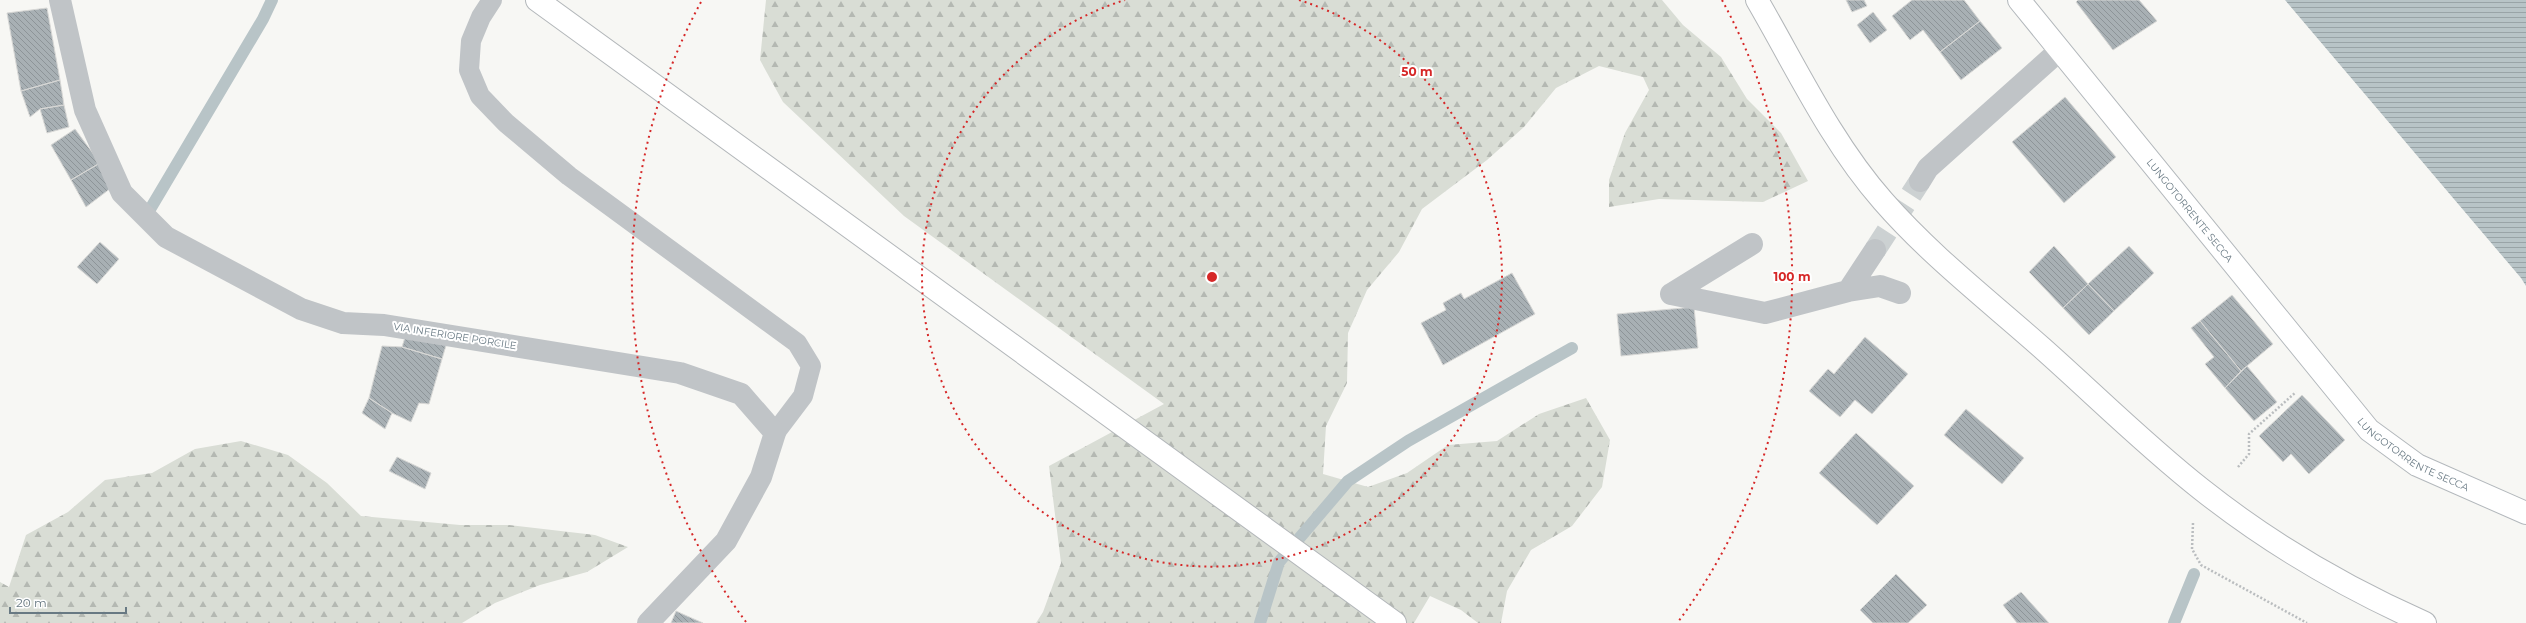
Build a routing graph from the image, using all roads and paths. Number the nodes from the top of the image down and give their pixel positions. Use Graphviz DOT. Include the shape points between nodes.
graph roads {
  1 [pos="60,0"];
  2 [pos="492,0"];
  3 [pos="537,0"];
  4 [pos="1757,0"];
  5 [pos="2020,0"];
  6 [pos="2060,50"];
  7 [pos="1920,181"];
  8 [pos="1752,244"];
  9 [pos="1875,250"];
  10 [pos="1848,291"];
  11 [pos="1900,293"];
  12 [pos="2320,370"];
  13 [pos="775,433"];
  14 [pos="2238,466"];
  15 [pos="2526,513"];
  16 [pos="2194,518"];
  17 [pos="648,623"];
  18 [pos="1395,623"];
  19 [pos="2307,623"];
  20 [pos="2425,623"];
  1 -- 13 [label="street, VIA INFERIORE PORCILE" via="85,110 122,193 166,237 301,309 343,323 384,325 680,373 741,394"];
  2 -- 13 [label="lane" via="470,41 469,70 480,96 506,123 569,176 797,343 812,366 803,396"];
  3 -- 18 [label="main road"];
  4 -- 20 [label="main road" via="1831,128 1860,172 1883,202 1934,252 2209,495 2269,539 2318,568"];
  5 -- 6 [label="main road, LUNGOTORRENTE SECCA"];
  6 -- 7 [label="street" via="1928,168"];
  6 -- 12 [label="main road, LUNGOTORRENTE SECCA"];
  8 -- 10 [label="street" via="1671,294 1765,313"];
  9 -- 10 [label="street"];
  10 -- 11 [label="street" via="1880,286"];
  12 -- 14 [label="path" via="2249,434 2249,454"];
  12 -- 15 [label="main road, LUNGOTORRENTE SECCA" via="2369,430 2395,451 2439,476"];
  13 -- 17 [label="street" via="761,477 726,542"];
  16 -- 19 [label="path" via="2192,549 2201,565"];
}
